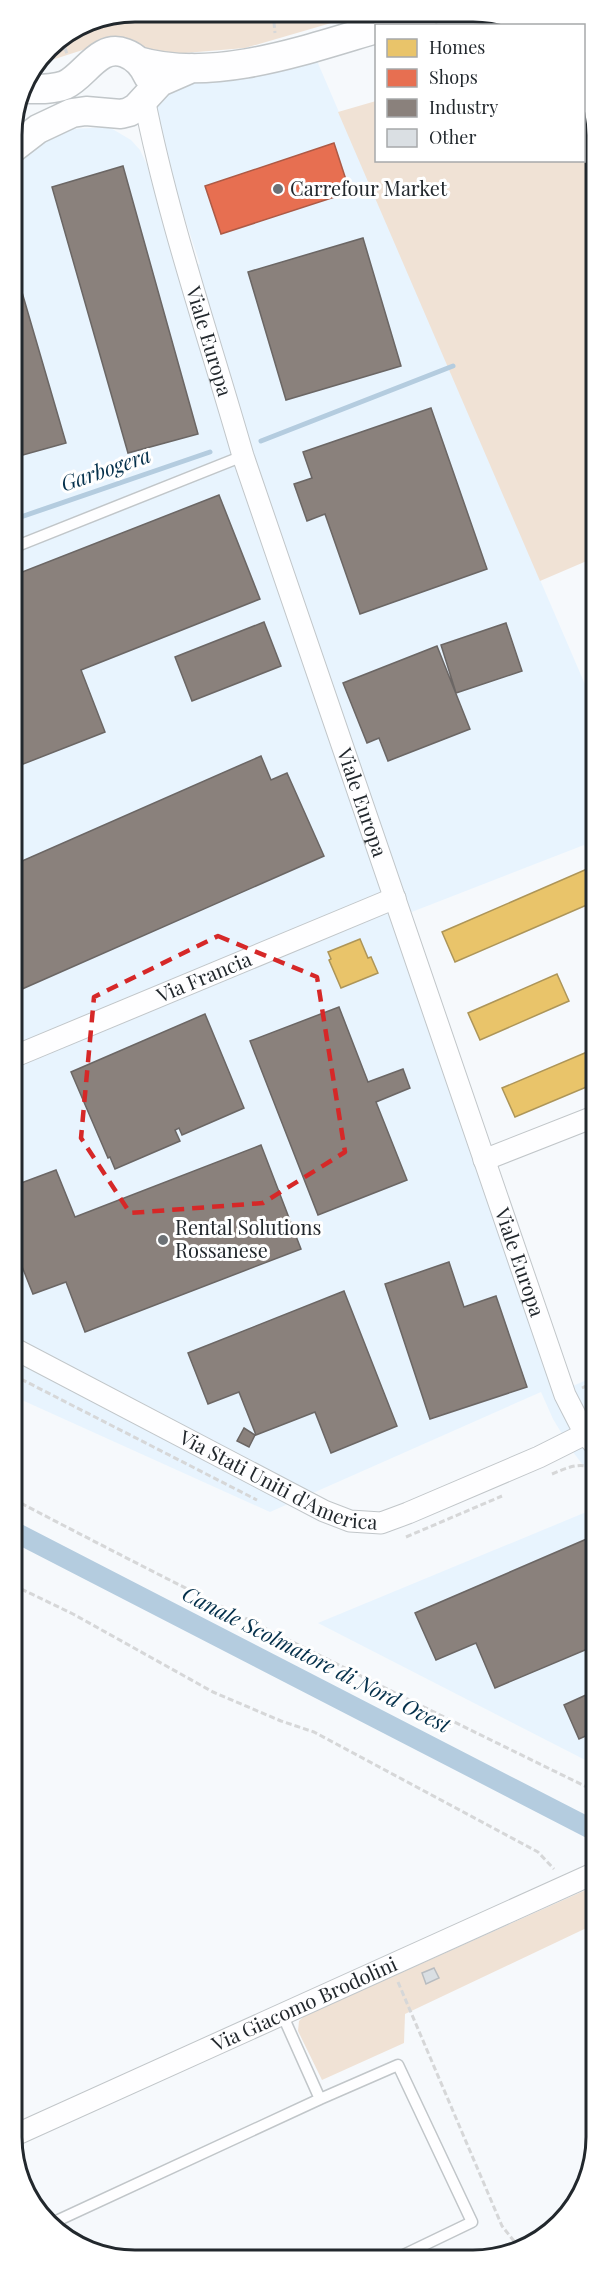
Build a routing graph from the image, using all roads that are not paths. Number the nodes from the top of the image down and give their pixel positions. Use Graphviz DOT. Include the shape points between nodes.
graph roads {
  1 [pos="375,29"];
  2 [pos="138,61"];
  3 [pos="192,68"];
  4 [pos="33,88"];
  5 [pos="144,98"];
  6 [pos="121,114"];
  7 [pos="23,141"];
  8 [pos="154,147"];
  9 [pos="243,456"];
  10 [pos="23,545"];
  11 [pos="395,898"];
  12 [pos="23,1053"];
  13 [pos="586,1120"];
  14 [pos="484,1160"];
  15 [pos="22,1353"];
  16 [pos="586,1431"];
  17 [pos="586,1442"];
  18 [pos="586,1877"];
  19 [pos="282,2014"];
  20 [pos="320,2099"];
  21 [pos="22,2132"];
  22 [pos="58,2220"];
  23 [pos="414,2250"];
  1 -- 3 [label="street" via="274,59"];
  2 -- 3 [label="street"];
  2 -- 4 [label="street" via="113,51 99,57 67,84"];
  2 -- 5 [label="street" via="148,75"];
  3 -- 5 [label="street" via="160,82"];
  5 -- 6 [label="street" via="136,108"];
  5 -- 8 [label="street, Viale Europa"];
  6 -- 7 [label="street" via="72,113"];
  6 -- 8 [label="street"];
  8 -- 9 [label="street, Viale Europa"];
  9 -- 10 [label="lane"];
  9 -- 11 [label="street, Viale Europa"];
  11 -- 12 [label="street, Via Francia"];
  11 -- 14 [label="street, Viale Europa"];
  13 -- 14 [label="street"];
  14 -- 16 [label="street, Viale Europa" via="565,1395"];
  15 -- 17 [label="street, Via Stati Uniti d'America" via="350,1521 381,1522 408,1513 539,1456"];
  18 -- 19 [label="street, Via Giacomo Brodolini"];
  19 -- 20 [label="lane"];
  19 -- 21 [label="street, Via Giacomo Brodolini"];
  20 -- 22 [label="lane"];
  20 -- 23 [label="lane" via="398,2065 472,2222"];
}
